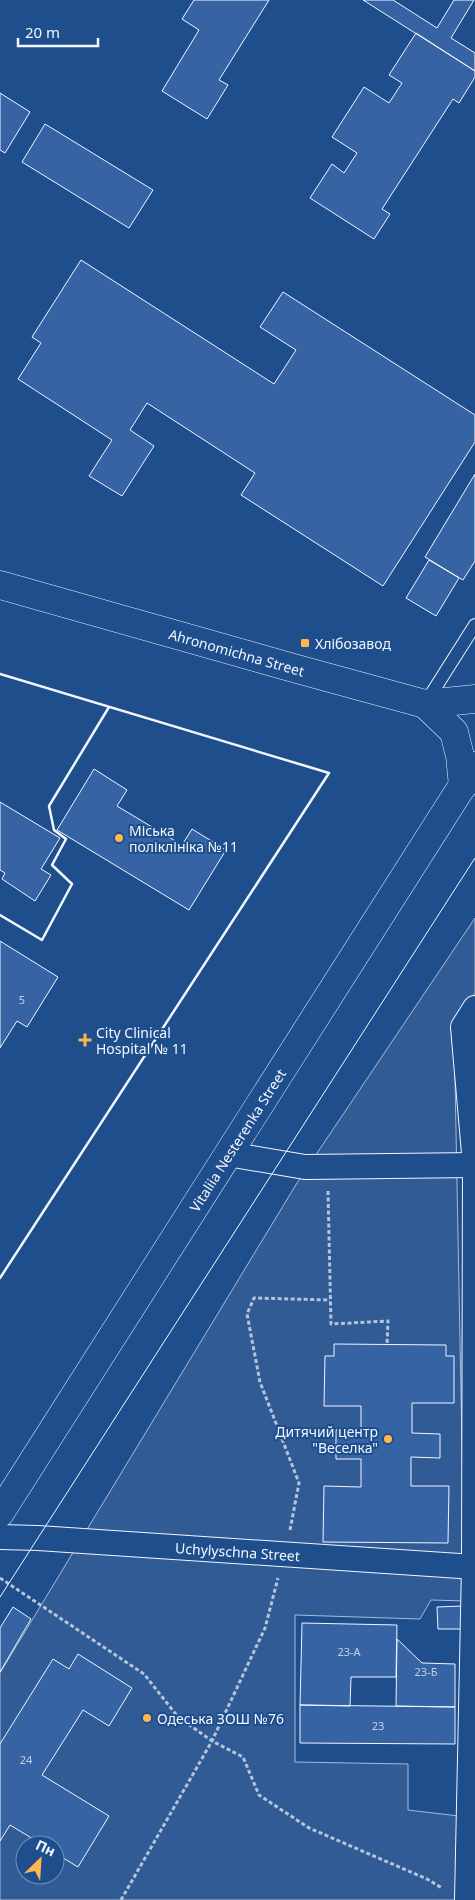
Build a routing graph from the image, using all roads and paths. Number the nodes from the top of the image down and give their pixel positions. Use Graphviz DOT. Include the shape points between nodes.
graph roads {
  1 [pos="0,585"];
  2 [pos="475,625"];
  3 [pos="475,699"];
  4 [pos="425,704"];
  5 [pos="469,776"];
  6 [pos="475,1008"];
  7 [pos="228,1154"];
  8 [pos="475,1165"];
  9 [pos="327,1168"];
  10 [pos="387,1345"];
  11 [pos="0,1513"];
  12 [pos="0,1537"];
  13 [pos="474,1567"];
  14 [pos="0,1578"];
  15 [pos="458,1896"];
  1 -- 4 [label="main road, Ahronomichna Street"];
  2 -- 4 [label="lane"];
  3 -- 4 [label="main road, Ahronomichna Street"];
  4 -- 5 [label="main road" via="454,732"];
  5 -- 7 [label="main road, Vitaliia Nesterenka Street"];
  6 -- 8 [label="street" via="463,1027"];
  7 -- 9 [label="street"];
  7 -- 11 [label="main road, Vitaliia Nesterenka Street"];
  8 -- 9 [label="street"];
  8 -- 13 [label="street"];
  9 -- 10 [label="path" via="331,1324 388,1321"];
  12 -- 13 [label="street, Uchylyschna Street"];
  13 -- 15 [label="street"];
  14 -- 15 [label="path" via="144,1674 178,1717 212,1741 243,1756 259,1795 309,1828 427,1879"];
}
